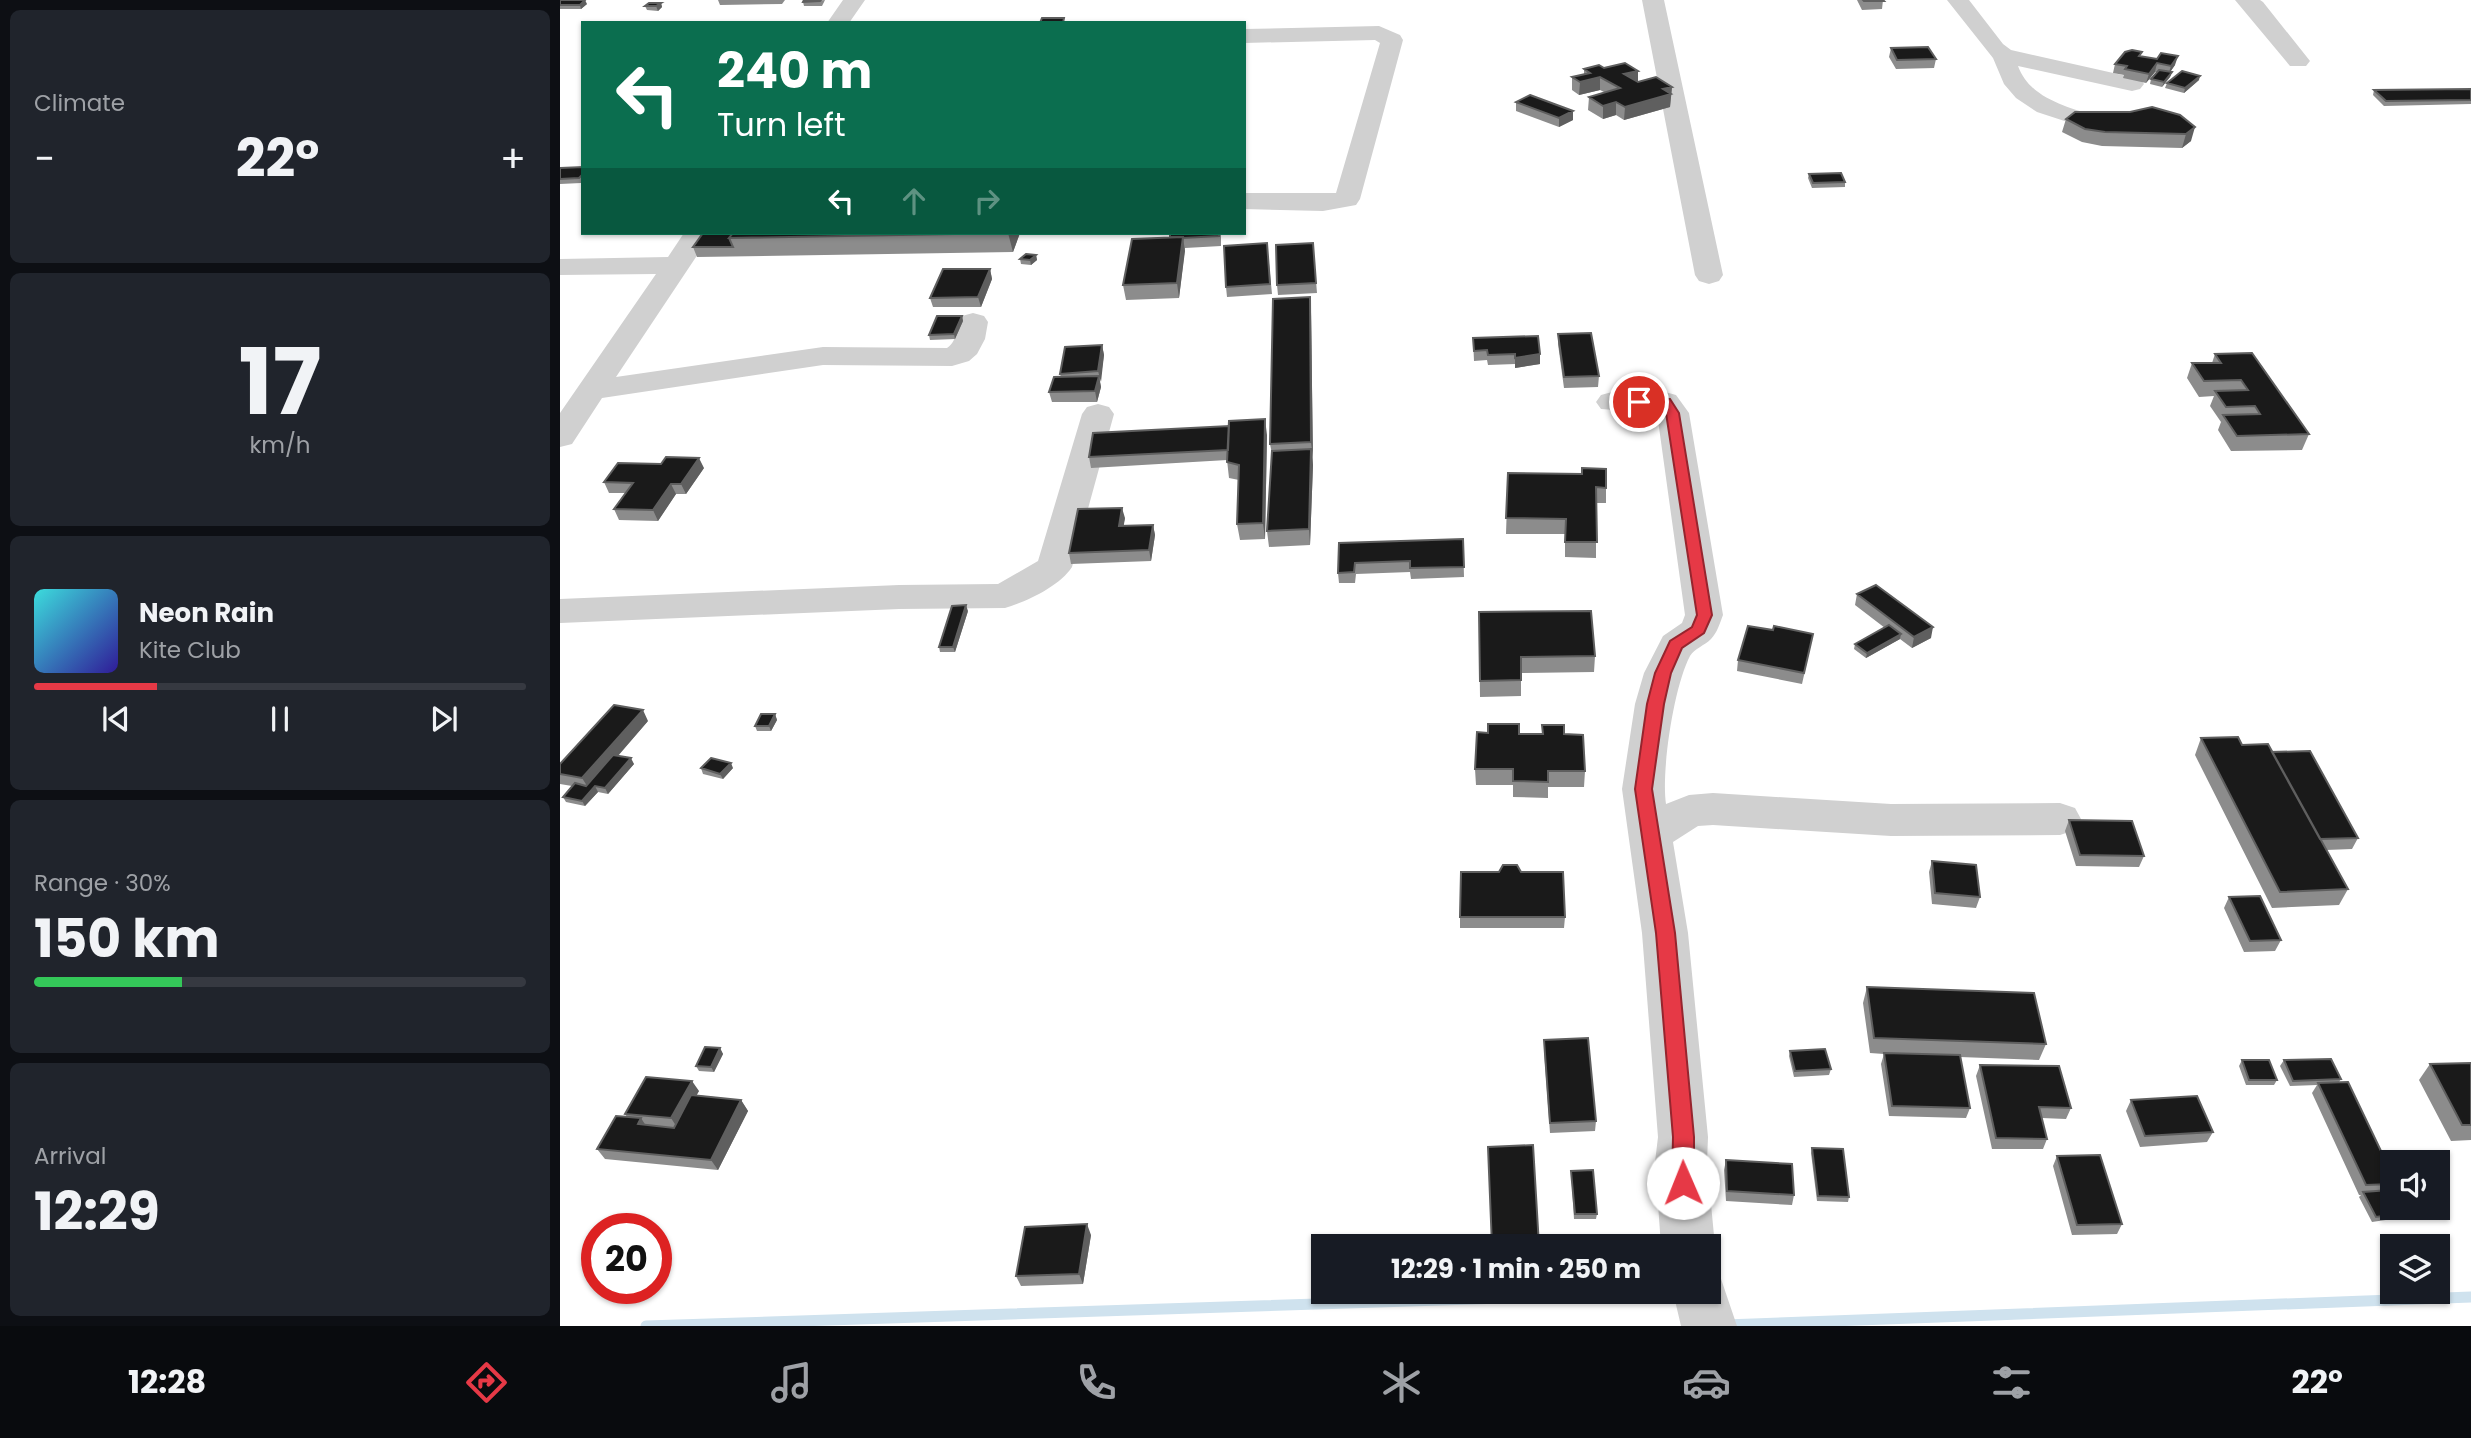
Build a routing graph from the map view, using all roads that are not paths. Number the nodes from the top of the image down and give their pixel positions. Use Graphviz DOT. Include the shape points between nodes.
graph roads {
  1 [pos="854,0"];
  2 [pos="1653,0"];
  3 [pos="1958,0"];
  4 [pos="2246,0"];
  5 [pos="839,21"];
  6 [pos="1246,36"];
  7 [pos="2003,55"];
  8 [pos="2298,61"];
  9 [pos="2132,84"];
  10 [pos="2088,122"];
  11 [pos="1246,201"];
  12 [pos="697,235"];
  13 [pos="678,265"];
  14 [pos="560,267"];
  15 [pos="1709,275"];
  16 [pos="973,322"];
  17 [pos="560,386"];
  18 [pos="594,388"];
  19 [pos="1612,402"];
  20 [pos="1098,414"];
  21 [pos="560,437"];
  22 [pos="560,611"];
  23 [pos="2060,819"];
  24 [pos="1648,836"];
  25 [pos="1687,1234"];
  26 [pos="1703,1304"];
  27 [pos="1709,1326"];
  1 -- 5 [label="street"];
  2 -- 15 [label="street"];
  3 -- 7 [label="street"];
  4 -- 8 [label="street"];
  6 -- 11 [label="street" via="1379,33 1392,40 1347,199 1323,203"];
  7 -- 9 [label="street"];
  7 -- 10 [label="street" via="2008,76 2019,90 2034,101"];
  12 -- 13 [label="street"];
  13 -- 14 [label="street"];
  13 -- 18 [label="street"];
  16 -- 18 [label="street" via="969,345 952,357 823,356"];
  17 -- 18 [label="street"];
  18 -- 21 [label="street"];
  19 -- 24 [label="street" via="1665,402 1673,413 1704,615 1698,630 1670,655 1655,704 1643,789"];
  20 -- 22 [label="street" via="1054,567 1005,596"];
  23 -- 24 [label="street" via="1878,819 1713,809 1689,811"];
  24 -- 25 [label="street" via="1665,933"];
  26 -- 27 [label="street"];
}
